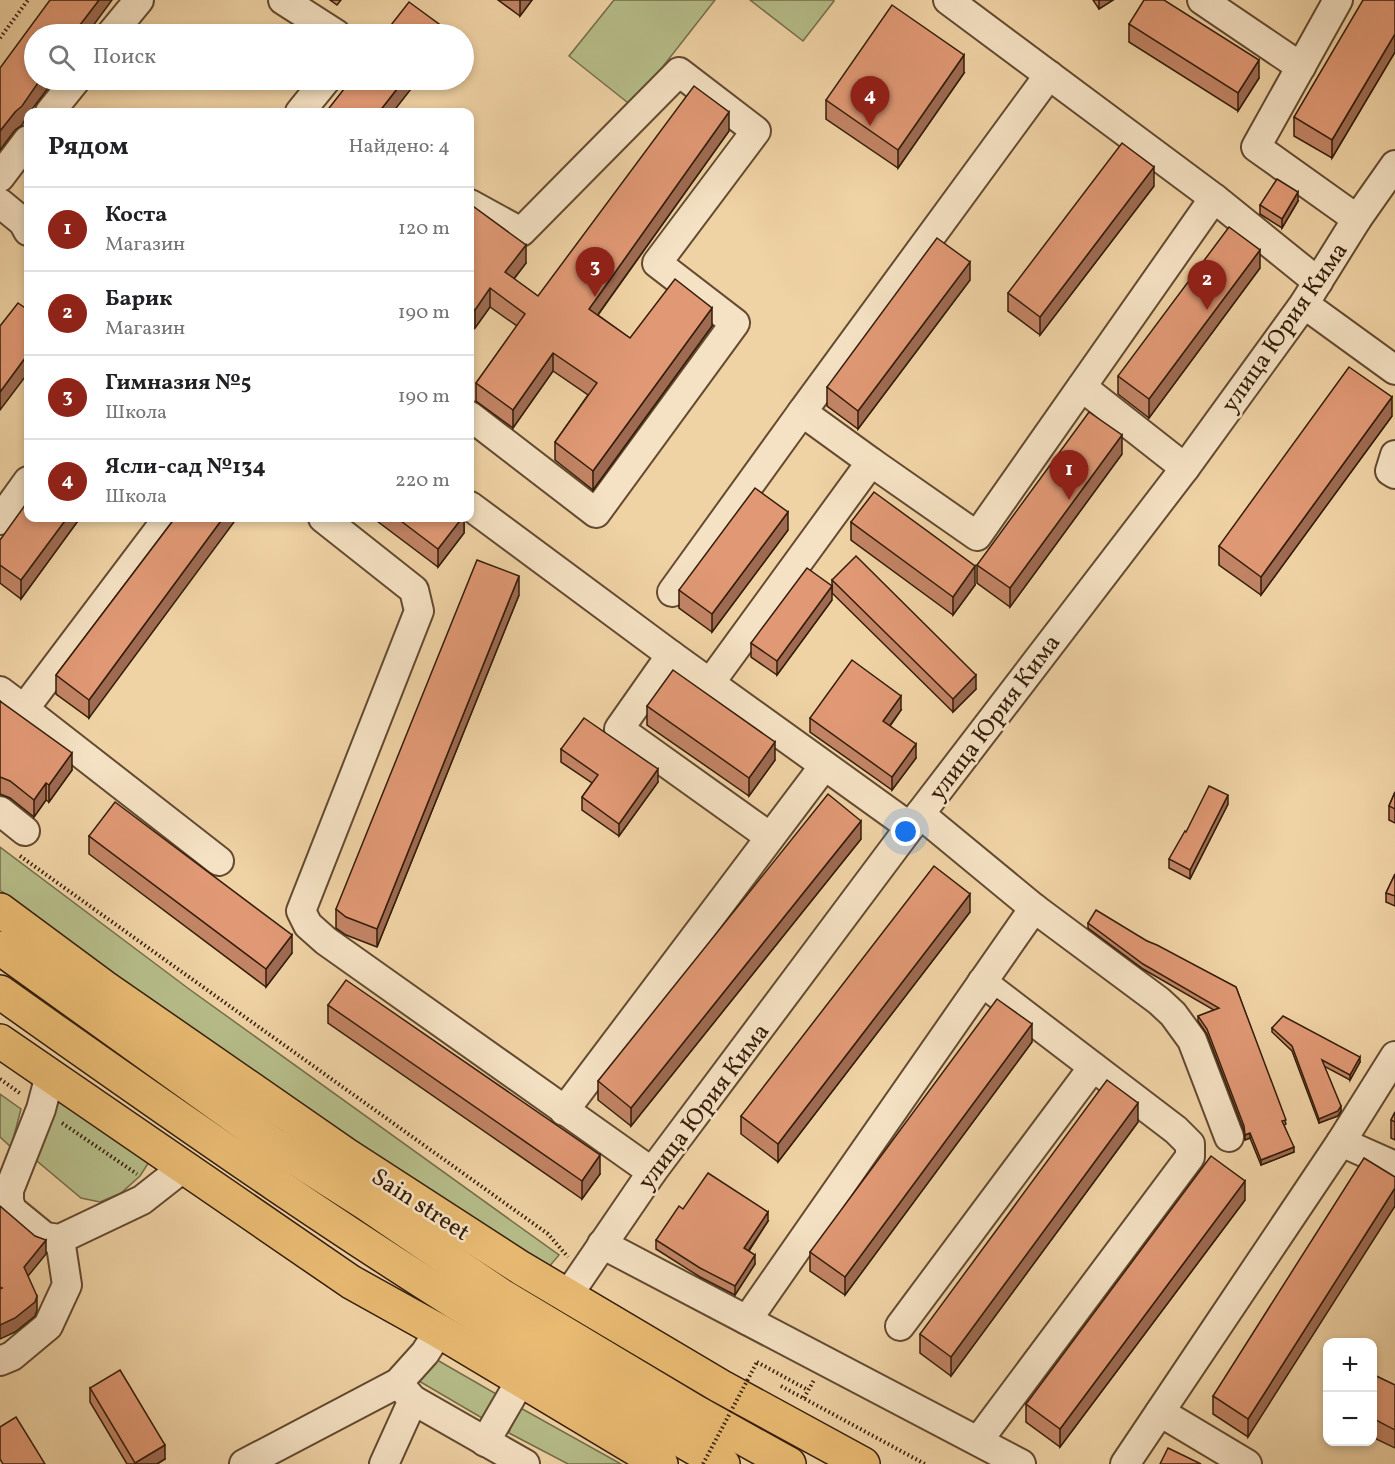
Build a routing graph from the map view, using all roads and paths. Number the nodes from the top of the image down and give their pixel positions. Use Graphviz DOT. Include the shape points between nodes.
graph roads {
  1 [pos="28,0"];
  2 [pos="139,0"];
  3 [pos="283,0"];
  4 [pos="948,0"];
  5 [pos="1202,0"];
  6 [pos="1338,0"];
  7 [pos="119,24"];
  8 [pos="320,24"];
  9 [pos="0,38"];
  10 [pos="1301,67"];
  11 [pos="1049,75"];
  12 [pos="68,90"];
  13 [pos="318,90"];
  14 [pos="53,108"];
  15 [pos="303,108"];
  16 [pos="24,145"];
  17 [pos="1395,165"];
  18 [pos="0,177"];
  19 [pos="1214,198"];
  20 [pos="0,203"];
  21 [pos="474,206"];
  22 [pos="1357,219"];
  23 [pos="24,224"];
  24 [pos="1311,293"];
  25 [pos="1395,370"];
  26 [pos="1082,387"];
  27 [pos="802,412"];
  28 [pos="474,419"];
  29 [pos="1395,455"];
  30 [pos="872,462"];
  31 [pos="1185,468"];
  32 [pos="1395,474"];
  33 [pos="24,487"];
  34 [pos="474,509"];
  35 [pos="0,520"];
  36 [pos="165,522"];
  37 [pos="328,522"];
  38 [pos="672,592"];
  39 [pos="671,656"];
  40 [pos="710,683"];
  41 [pos="0,691"];
  42 [pos="24,709"];
  43 [pos="824,766"];
  44 [pos="0,811"];
  45 [pos="915,821"];
  46 [pos="770,837"];
  47 [pos="21,842"];
  48 [pos="219,861"];
  49 [pos="1034,908"];
  50 [pos="0,910"];
  51 [pos="0,948"];
  52 [pos="982,982"];
  53 [pos="0,992"];
  54 [pos="0,1041"];
  55 [pos="1395,1056"];
  56 [pos="1093,1067"];
  57 [pos="50,1075"];
  58 [pos="564,1111"];
  59 [pos="1229,1137"];
  60 [pos="1341,1142"];
  61 [pos="1395,1166"];
  62 [pos="184,1167"];
  63 [pos="652,1173"];
  64 [pos="367,1204"];
  65 [pos="60,1239"];
  66 [pos="602,1244"];
  67 [pos="369,1247"];
  68 [pos="521,1268"];
  69 [pos="575,1285"];
  70 [pos="747,1320"];
  71 [pos="900,1326"];
  72 [pos="439,1331"];
  73 [pos="0,1361"];
  74 [pos="744,1367"];
  75 [pos="754,1372"];
  76 [pos="512,1375"];
  77 [pos="774,1382"];
  78 [pos="405,1392"];
  79 [pos="804,1398"];
  80 [pos="1160,1412"];
  81 [pos="810,1435"];
  82 [pos="978,1441"];
  83 [pos="485,1442"];
  84 [pos="244,1464"];
  85 [pos="384,1464"];
  86 [pos="525,1464"];
  87 [pos="661,1464"];
  88 [pos="704,1464"];
  89 [pos="723,1464"];
  90 [pos="789,1464"];
  91 [pos="838,1464"];
  92 [pos="863,1464"];
  93 [pos="925,1464"];
  94 [pos="1021,1464"];
  95 [pos="1125,1464"];
  96 [pos="1247,1464"];
  1 -- 9 [label="path"];
  2 -- 7 [label="street"];
  3 -- 8 [label="street"];
  4 -- 11 [label="street"];
  5 -- 10 [label="street"];
  6 -- 10 [label="street"];
  10 -- 22 [label="street" via="1256,147"];
  11 -- 19 [label="street"];
  11 -- 27 [label="street"];
  12 -- 14 [label="street"];
  13 -- 15 [label="street"];
  16 -- 18 [label="street"];
  17 -- 22 [label="street, улица Юрия Кима"];
  19 -- 24 [label="street"];
  19 -- 26 [label="street"];
  20 -- 23 [label="street"];
  21 -- 28 [label="street" via="521,232 679,72 756,131 657,263 735,323 596,513"];
  22 -- 24 [label="street, улица Юрия Кима"];
  24 -- 25 [label="street"];
  24 -- 31 [label="street, улица Юрия Кима"];
  26 -- 30 [label="street" via="977,536"];
  26 -- 31 [label="street"];
  27 -- 30 [label="street"];
  27 -- 38 [label="street"];
  29 -- 32 [label="street" via="1390,471"];
  30 -- 40 [label="street"];
  31 -- 45 [label="street, улица Юрия Кима"];
  33 -- 35 [label="street"];
  34 -- 39 [label="street"];
  36 -- 42 [label="street"];
  37 -- 58 [label="street" via="414,590 419,611 301,911 308,925 326,941"];
  39 -- 40 [label="street"];
  39 -- 46 [label="street" via="619,729"];
  40 -- 43 [label="street"];
  41 -- 42 [label="street"];
  42 -- 48 [label="street"];
  43 -- 45 [label="street"];
  43 -- 46 [label="street"];
  44 -- 47 [label="street"];
  45 -- 49 [label="street"];
  45 -- 63 [label="street, улица Юрия Кима"];
  46 -- 58 [label="street"];
  47 -- 69 [label="path" via="548,1234"];
  49 -- 52 [label="street"];
  49 -- 59 [label="street" via="1173,1014 1192,1040"];
  50 -- 68 [label="main road, Sain street" via="335,1148"];
  51 -- 64 [label="main road, Sain street" via="273,1144"];
  52 -- 56 [label="street"];
  52 -- 70 [label="street"];
  53 -- 67 [label="main road"];
  54 -- 57 [label="main road"];
  55 -- 60 [label="street"];
  56 -- 71 [label="street"];
  56 -- 82 [label="street" via="1176,1130 1190,1144 1190,1157"];
  57 -- 62 [label="main road"];
  57 -- 65 [label="street" via="9,1190 9,1201 12,1210 45,1237"];
  58 -- 63 [label="street"];
  60 -- 61 [label="street"];
  60 -- 80 [label="street"];
  62 -- 65 [label="street" via="142,1200"];
  62 -- 72 [label="main road" via="351,1282"];
  63 -- 66 [label="street, улица Юрия Кима"];
  64 -- 68 [label="main road"];
  64 -- 90 [label="main road, Sain street" via="499,1294"];
  65 -- 73 [label="street" via="67,1285 48,1326 12,1356"];
  66 -- 69 [label="street, улица Юрия Кима"];
  66 -- 70 [label="street"];
  67 -- 76 [label="main road"];
  67 -- 89 [label="main road" via="511,1338"];
  68 -- 69 [label="main road, Sain street"];
  69 -- 81 [label="main road, Sain street" via="720,1386"];
  70 -- 82 [label="street"];
  72 -- 76 [label="main road"];
  72 -- 78 [label="street"];
  74 -- 75 [label="path"];
  76 -- 83 [label="street"];
  76 -- 87 [label="main road"];
  77 -- 79 [label="path"];
  78 -- 83 [label="street"];
  78 -- 84 [label="street"];
  78 -- 85 [label="street"];
  79 -- 88 [label="path, bridge" via="808,1390 757,1362"];
  79 -- 93 [label="path"];
  80 -- 95 [label="street"];
  80 -- 96 [label="street"];
  81 -- 91 [label="main road"];
  81 -- 92 [label="main road, Sain street"];
  82 -- 94 [label="street"];
  83 -- 86 [label="street"];
}
